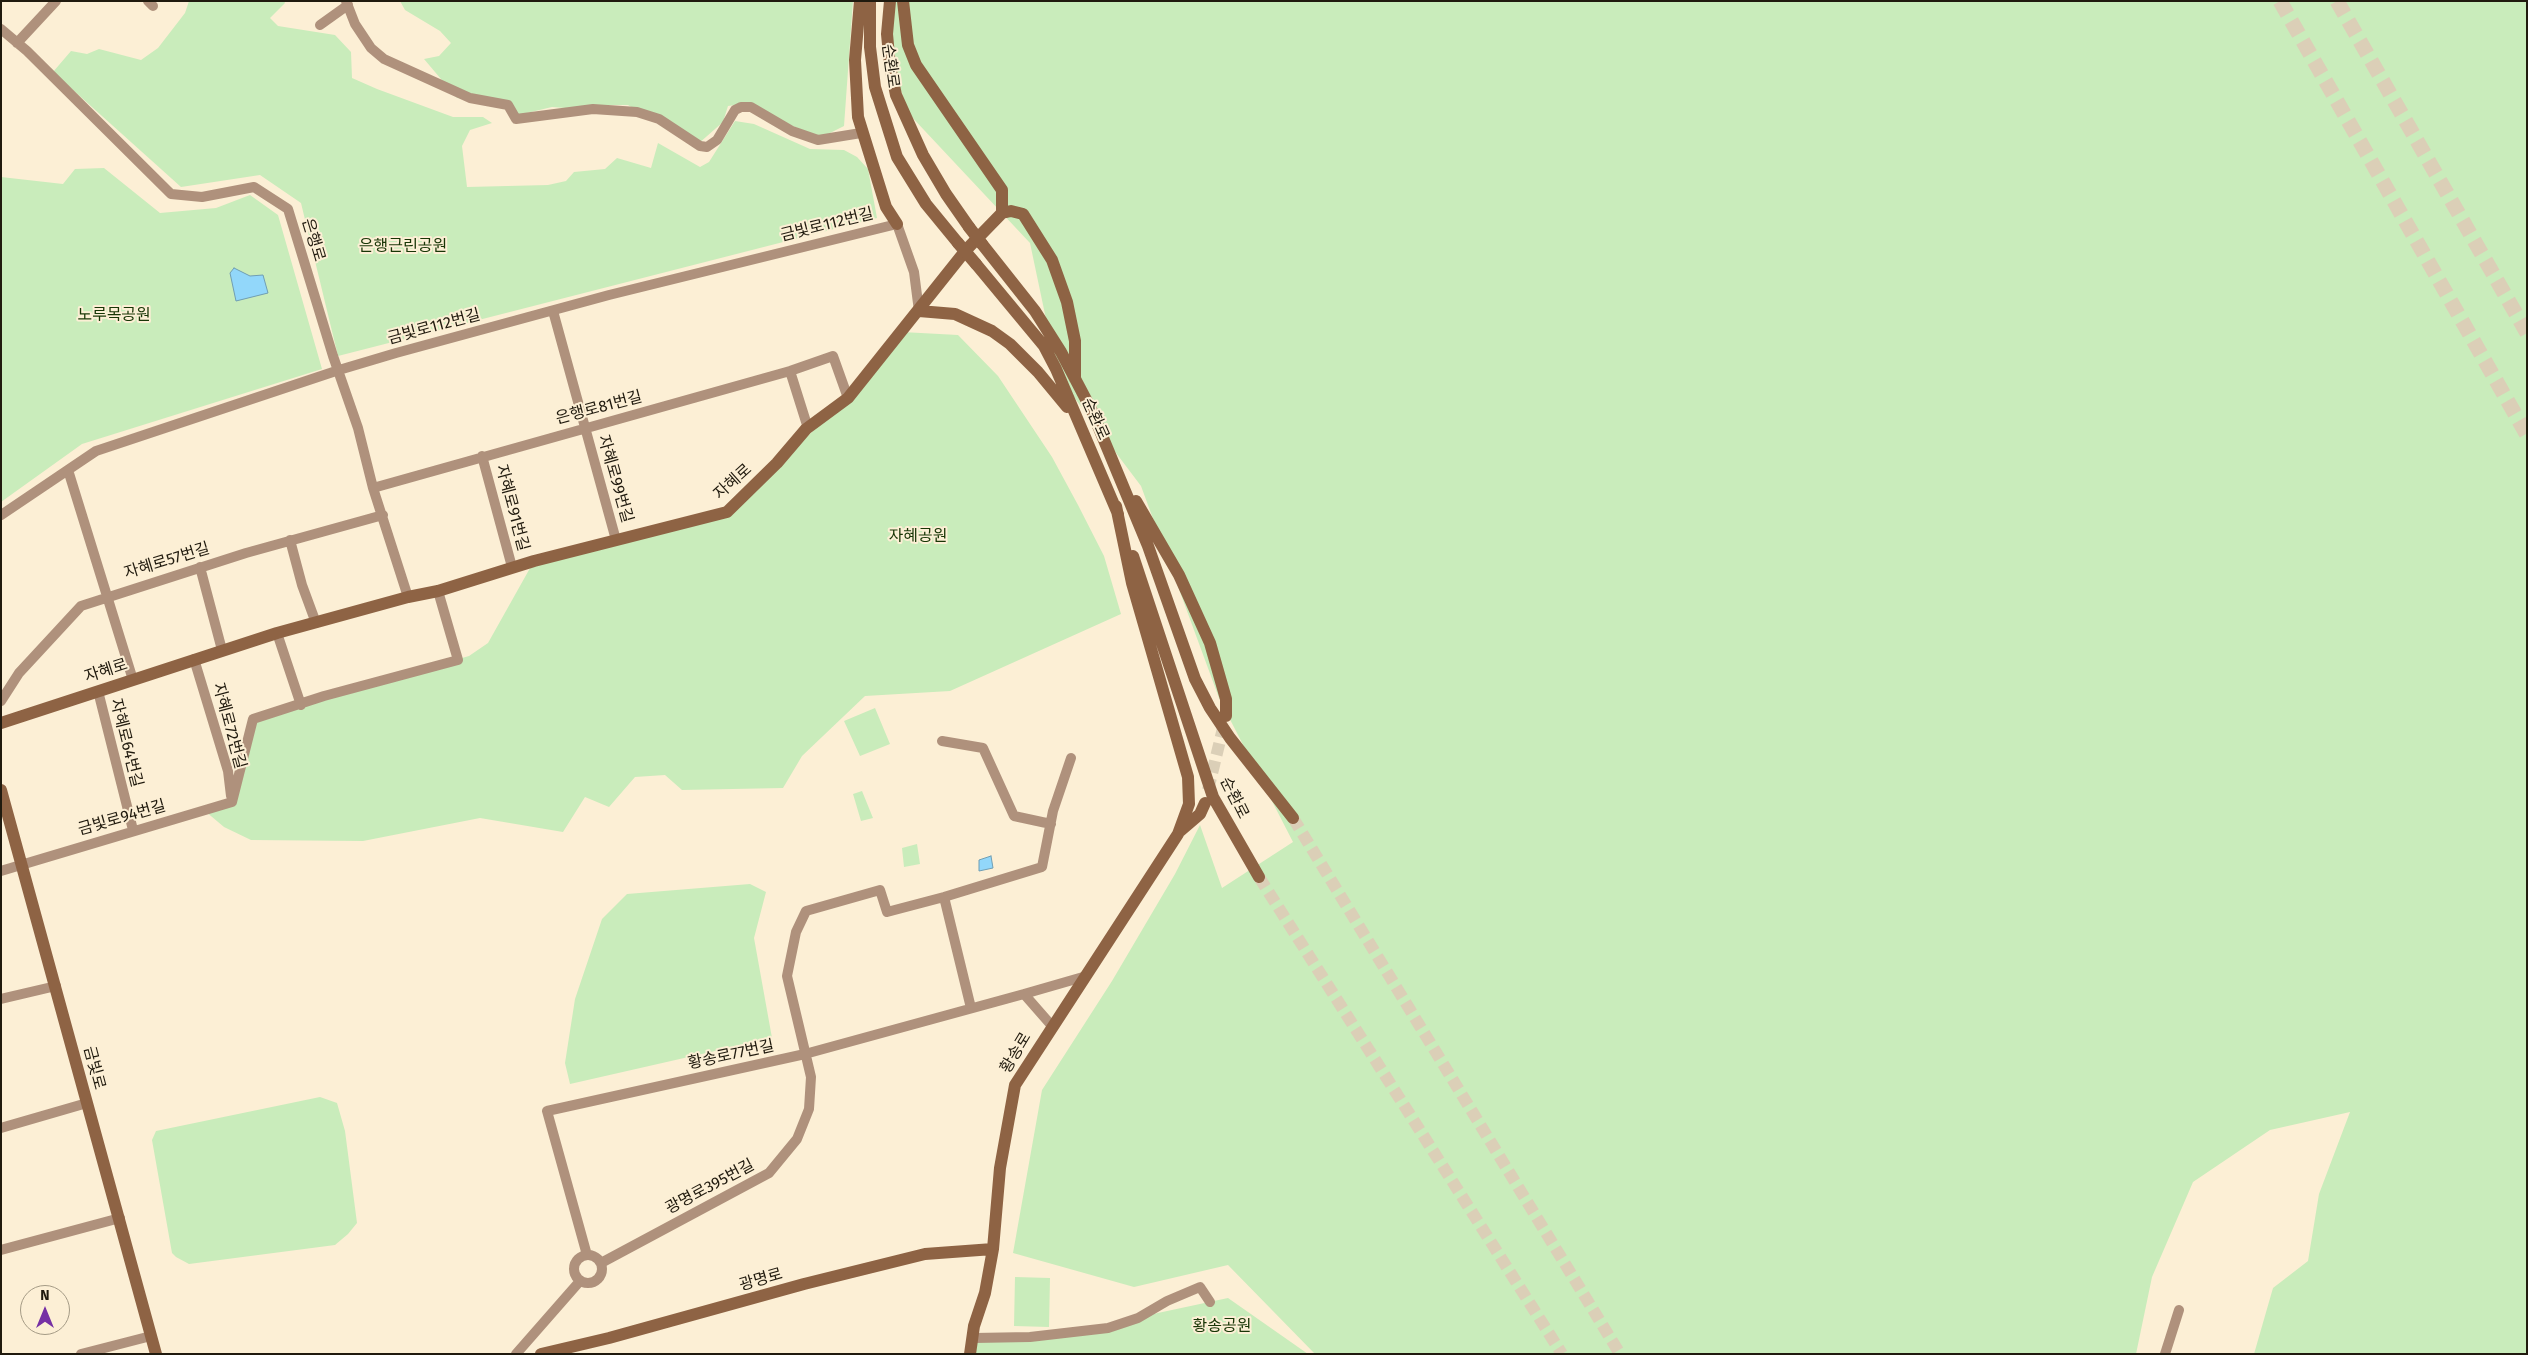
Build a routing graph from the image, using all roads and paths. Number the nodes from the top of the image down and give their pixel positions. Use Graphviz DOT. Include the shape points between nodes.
graph roads {
  1 [pos="56,1"];
  2 [pos="860,1"];
  3 [pos="870,1"];
  4 [pos="890,1"];
  5 [pos="903,1"];
  6 [pos="347,3"];
  7 [pos="320,25"];
  8 [pos="9,36"];
  9 [pos="1,44"];
  10 [pos="861,133"];
  11 [pos="1002,213"];
  12 [pos="897,224"];
  13 [pos="553,311"];
  14 [pos="919,311"];
  15 [pos="339,370"];
  16 [pos="790,371"];
  17 [pos="1075,379"];
  18 [pos="848,398"];
  19 [pos="1076,418"];
  20 [pos="585,428"];
  21 [pos="806,429"];
  22 [pos="482,456"];
  23 [pos="68,470"];
  24 [pos="1119,473"];
  25 [pos="373,488"];
  26 [pos="1116,506"];
  27 [pos="1,515"];
  28 [pos="383,515"];
  29 [pos="290,540"];
  30 [pos="616,540"];
  31 [pos="200,567"];
  32 [pos="512,568"];
  33 [pos="438,591"];
  34 [pos="109,595"];
  35 [pos="408,597"];
  36 [pos="316,623"];
  37 [pos="276,633"];
  38 [pos="222,650"];
  39 [pos="194,659"];
  40 [pos="134,680"];
  41 [pos="98,691"];
  42 [pos="1,701"];
  43 [pos="300,705"];
  44 [pos="1226,716"];
  45 [pos="1,723"];
  46 [pos="942,741"];
  47 [pos="1070,758"];
  48 [pos="1,790"];
  49 [pos="232,802"];
  50 [pos="1206,802"];
  51 [pos="1293,818"];
  52 [pos="1051,824"];
  53 [pos="133,830"];
  54 [pos="1178,834"];
  55 [pos="22,863"];
  56 [pos="1,870"];
  57 [pos="1259,877"];
  58 [pos="944,897"];
  59 [pos="1083,977"];
  60 [pos="56,986"];
  61 [pos="1024,994"];
  62 [pos="1,1000"];
  63 [pos="971,1008"];
  64 [pos="1052,1026"];
  65 [pos="805,1054"];
  66 [pos="87,1103"];
  67 [pos="1,1128"];
  68 [pos="120,1218"];
  69 [pos="992,1249"];
  70 [pos="1,1250"];
  71 [pos="587,1255"];
  72 [pos="601,1263"];
  73 [pos="580,1281"];
  74 [pos="1210,1302"];
  75 [pos="2179,1310"];
  76 [pos="151,1336"];
  77 [pos="974,1338"];
  78 [pos="81,1354"];
  79 [pos="156,1354"];
  80 [pos="516,1354"];
  81 [pos="541,1354"];
  82 [pos="970,1354"];
  83 [pos="2165,1354"];
  1 -- 8 [label="street"];
  2 -- 10 [label="main road" via="855,60"];
  3 -- 19 [label="main road, 순환로, bridge" via="870,47 875,88 897,157 926,204 1044,346"];
  4 -- 17 [label="main road, 순환로, bridge" via="887,34 896,95 923,155 969,227 1035,311"];
  5 -- 11 [label="main road" via="908,45 916,65 1002,190"];
  6 -- 7 [label="street"];
  6 -- 10 [label="street" via="355,24 371,48 384,59 470,98 508,105 516,119 593,109 637,112 659,119 700,146 708,147 735,110 751,107 792,131 818,140"];
  8 -- 9 [label="street"];
  8 -- 15 [label="street, 은행로" via="171,194 202,197 254,187 288,208"];
  10 -- 12 [label="main road" via="886,207"];
  11 -- 14 [label="main road, 자혜로" via="966,250"];
  11 -- 17 [label="main road" via="1023,214 1052,260 1076,341"];
  12 -- 13 [label="street, 금빛로112번길"];
  12 -- 14 [label="street" via="914,272"];
  13 -- 15 [label="street, 금빛로112번길"];
  13 -- 20 [label="street, 자혜로99번길"];
  14 -- 18 [label="main road, 자혜로"];
  14 -- 19 [label="main road" via="955,314 992,331 1038,372"];
  15 -- 23 [label="street, 금빛로112번길" via="96,451"];
  15 -- 25 [label="street, 은행로"];
  16 -- 18 [label="street, 은행로81번길" via="832,356"];
  16 -- 20 [label="street, 은행로81번길"];
  16 -- 21 [label="street"];
  17 -- 24 [label="main road, 순환로"];
  18 -- 21 [label="main road, 자혜로"];
  19 -- 26 [label="main road, 순환로"];
  20 -- 22 [label="street, 은행로81번길"];
  20 -- 30 [label="street, 자혜로99번길"];
  21 -- 30 [label="main road, 자혜로" via="727,512"];
  22 -- 25 [label="street, 은행로81번길"];
  22 -- 32 [label="street, 자혜로91번길"];
  23 -- 27 [label="street, 금빛로112번길"];
  23 -- 34 [label="street"];
  24 -- 44 [label="main road" via="1179,575 1210,643 1226,699"];
  24 -- 51 [label="main road, 순환로" via="1206,700 1230,738"];
  25 -- 28 [label="street, 은행로"];
  26 -- 54 [label="main road" via="1132,583 1188,777 1189,804"];
  26 -- 57 [label="main road, 순환로" via="1213,797"];
  28 -- 29 [label="street, 자혜로57번길"];
  28 -- 35 [label="street, 은행로"];
  29 -- 31 [label="street, 자혜로57번길"];
  29 -- 36 [label="street"];
  30 -- 32 [label="main road, 자혜로"];
  31 -- 34 [label="street, 자혜로57번길"];
  31 -- 38 [label="street"];
  32 -- 33 [label="main road, 자혜로"];
  33 -- 35 [label="main road, 자혜로"];
  33 -- 43 [label="street" via="458,660"];
  34 -- 40 [label="street"];
  34 -- 42 [label="street, 자혜로57번길" via="81,606 70,616 19,674"];
  35 -- 36 [label="main road, 자혜로"];
  36 -- 37 [label="main road, 자혜로"];
  37 -- 38 [label="main road, 자혜로"];
  37 -- 43 [label="street"];
  38 -- 39 [label="main road, 자혜로"];
  39 -- 40 [label="main road, 자혜로"];
  39 -- 49 [label="street, 자혜로72번길" via="228,771"];
  40 -- 41 [label="main road, 자혜로"];
  41 -- 45 [label="main road, 자혜로"];
  41 -- 53 [label="street, 자혜로64번길"];
  43 -- 49 [label="street" via="253,719"];
  46 -- 52 [label="street" via="983,748 1014,816"];
  47 -- 52 [label="street"];
  48 -- 55 [label="main road, 금빛로"];
  49 -- 53 [label="street, 금빛로94번길"];
  50 -- 54 [label="main road" via="1200,814"];
  52 -- 58 [label="street" via="1042,868"];
  53 -- 55 [label="street, 금빛로94번길"];
  54 -- 59 [label="main road, 황송로"];
  55 -- 56 [label="street, 금빛로94번길"];
  55 -- 60 [label="main road, 금빛로"];
  58 -- 63 [label="street"];
  58 -- 65 [label="street, 광명로395번길" via="887,912 880,890 806,911 796,932 787,976"];
  59 -- 61 [label="street, 황송로77번길"];
  59 -- 64 [label="main road, 황송로"];
  60 -- 62 [label="street"];
  60 -- 66 [label="main road, 금빛로"];
  61 -- 63 [label="street, 황송로77번길"];
  61 -- 64 [label="street"];
  63 -- 65 [label="street, 황송로77번길"];
  64 -- 69 [label="main road, 황송로" via="1015,1085 1000,1168"];
  65 -- 71 [label="street, 황송로77번길" via="547,1111"];
  65 -- 72 [label="street, 광명로395번길" via="811,1077 809,1108 797,1139 769,1173"];
  66 -- 67 [label="street"];
  66 -- 68 [label="main road, 금빛로"];
  68 -- 70 [label="street"];
  68 -- 76 [label="main road, 금빛로"];
  69 -- 77 [label="main road, 황송로"];
  69 -- 81 [label="main road, 광명로" via="924,1254"];
  71 -- 72 [label="street" via="596,1257"];
  71 -- 73 [label="street" via="578,1259 574,1268"];
  72 -- 73 [label="street" via="598,1279 590,1283"];
  73 -- 80 [label="street"];
  74 -- 77 [label="street" via="1200,1287 1150,1309 1138,1318 1108,1328 1030,1337"];
  75 -- 83 [label="street"];
  76 -- 78 [label="street"];
  76 -- 79 [label="main road, 금빛로"];
  77 -- 82 [label="main road, 황송로"];
}
